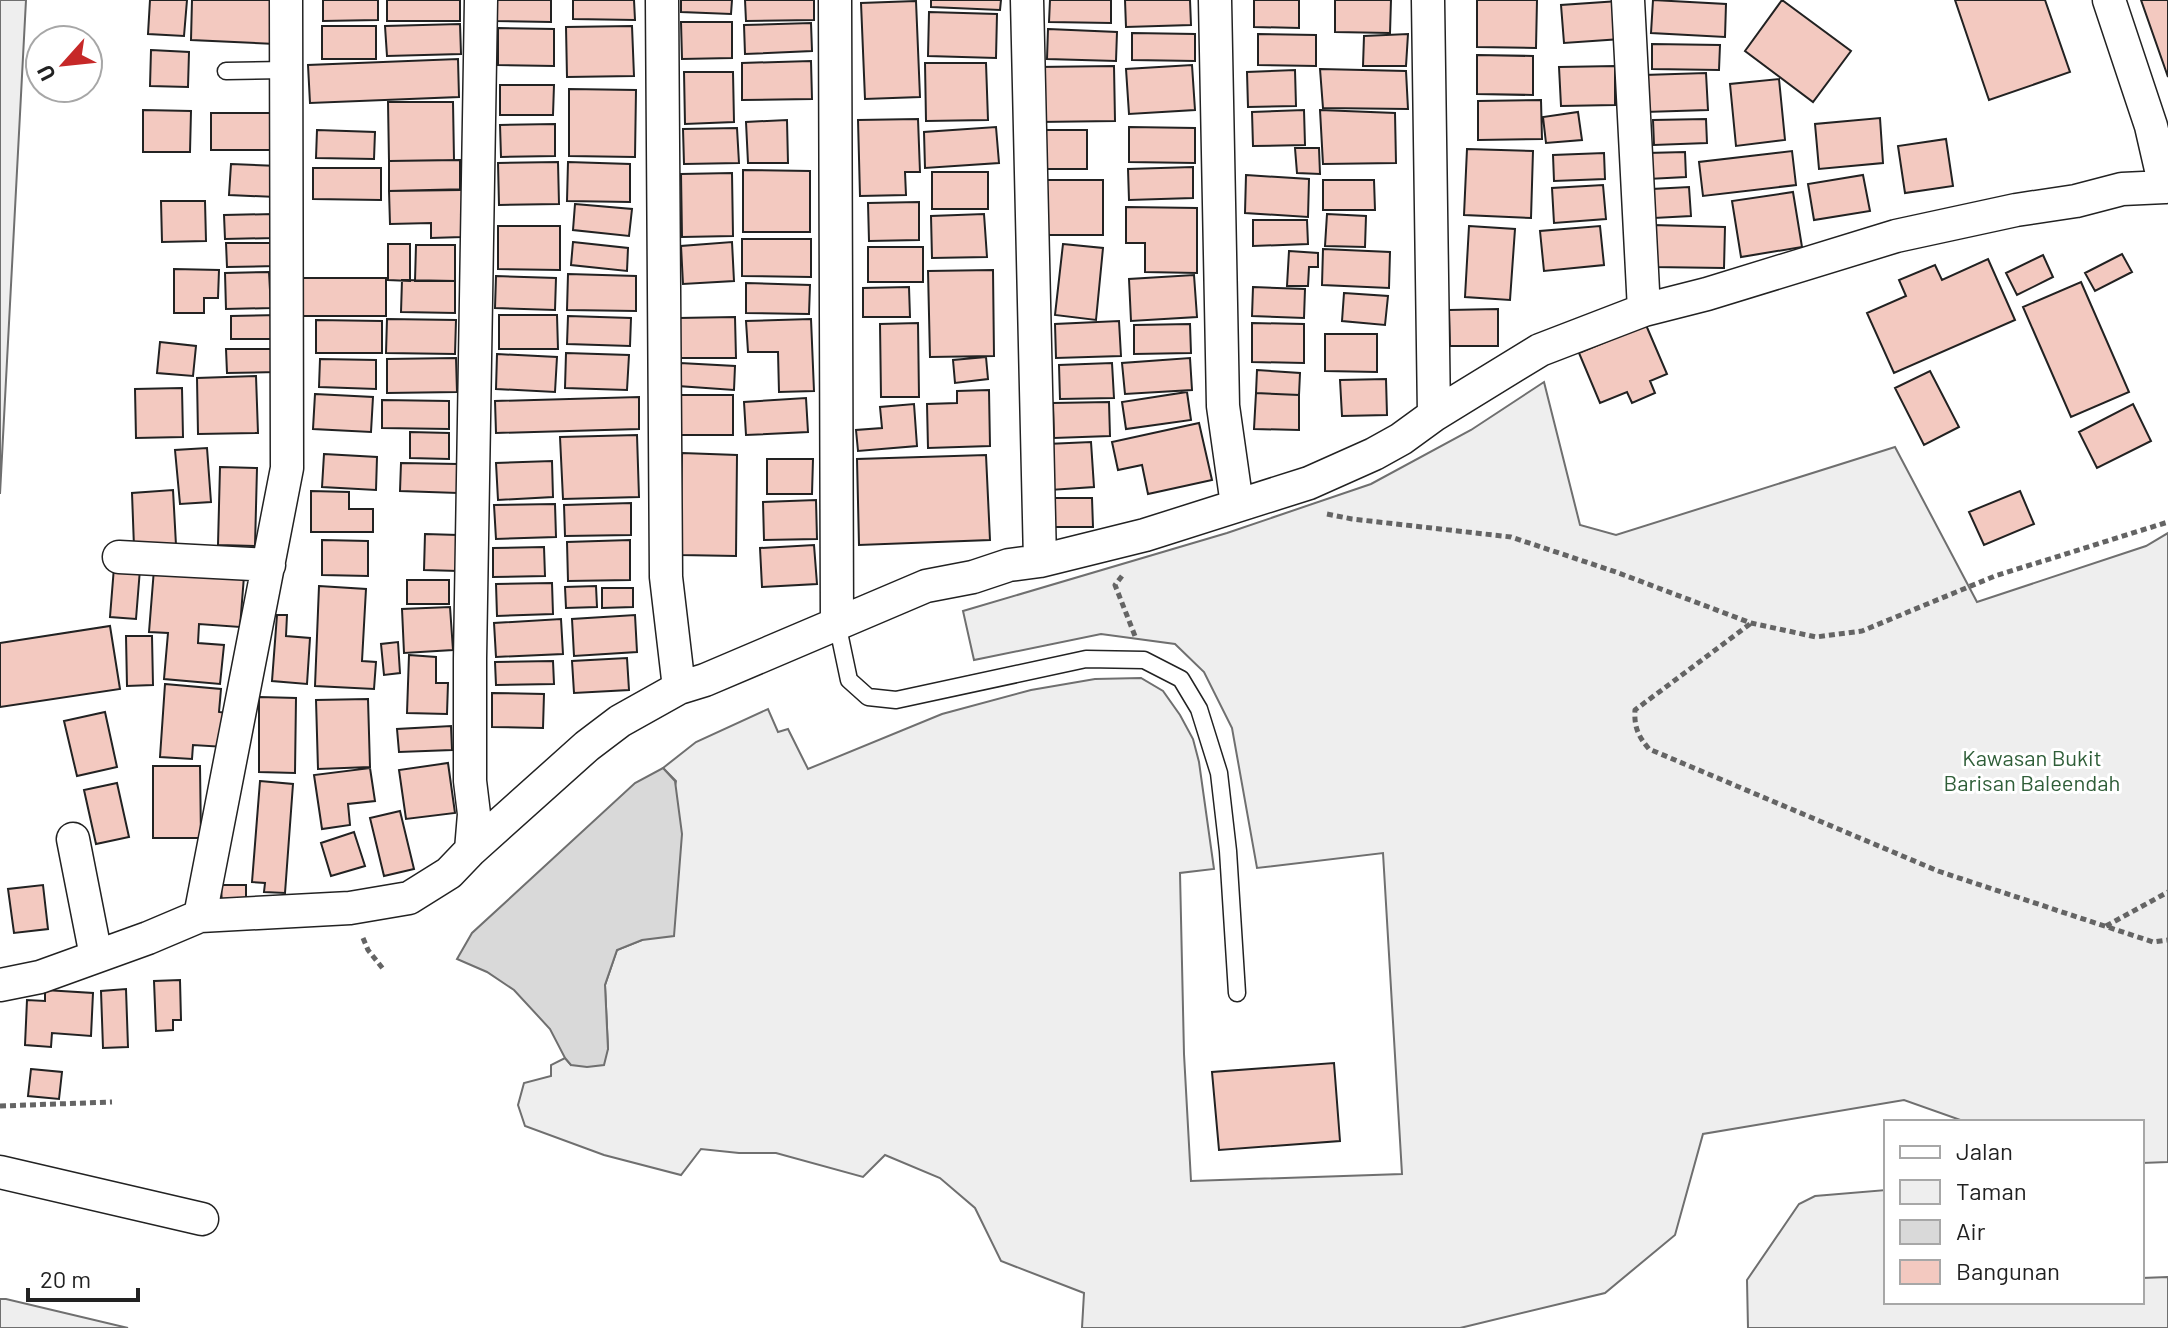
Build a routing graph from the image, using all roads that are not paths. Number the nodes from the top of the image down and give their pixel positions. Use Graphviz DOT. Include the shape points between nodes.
graph roads {
  1 [pos="286,0"];
  2 [pos="481,0"];
  3 [pos="662,0"];
  4 [pos="835,0"];
  5 [pos="1027,0"];
  6 [pos="1215,0"];
  7 [pos="1428,0"];
  8 [pos="1628,0"];
  9 [pos="2109,0"];
  10 [pos="286,70"];
  11 [pos="226,71"];
  12 [pos="2160,123"];
  13 [pos="1644,310"];
  14 [pos="1434,415"];
  15 [pos="1237,505"];
  16 [pos="119,557"];
  17 [pos="1040,561"];
  18 [pos="269,565"];
  19 [pos="837,623"];
  20 [pos="679,688"];
  21 [pos="73,839"];
  22 [pos="471,850"];
  23 [pos="200,916"];
  24 [pos="96,956"];
  25 [pos="0,985"];
  26 [pos="1237,993"];
  27 [pos="0,1172"];
  28 [pos="202,1219"];
  1 -- 10 [label="street"];
  2 -- 22 [label="street"];
  3 -- 20 [label="street" via="666,577"];
  4 -- 19 [label="street"];
  5 -- 17 [label="street"];
  6 -- 15 [label="street" via="1223,406"];
  7 -- 14 [label="street"];
  8 -- 13 [label="street"];
  9 -- 12 [label="street"];
  10 -- 11 [label="lane"];
  10 -- 18 [label="street" via="287,468"];
  12 -- 13 [label="street" via="2165,187 2122,189 1896,236"];
  13 -- 14 [label="street" via="1540,350"];
  14 -- 15 [label="street" via="1374,454 1309,483"];
  15 -- 17 [label="street"];
  16 -- 18 [label="street"];
  17 -- 19 [label="street" via="926,586"];
  18 -- 23 [label="street"];
  19 -- 20 [label="street"];
  19 -- 26 [label="lane" via="849,680 868,697 896,700 1086,659 1144,660 1181,679 1199,709 1219,773"];
  20 -- 22 [label="street" via="598,738"];
  21 -- 24 [label="street"];
  22 -- 23 [label="street" via="449,873 409,898 350,908"];
  23 -- 24 [label="street"];
  24 -- 25 [label="street"];
  27 -- 28 [label="street"];
}
